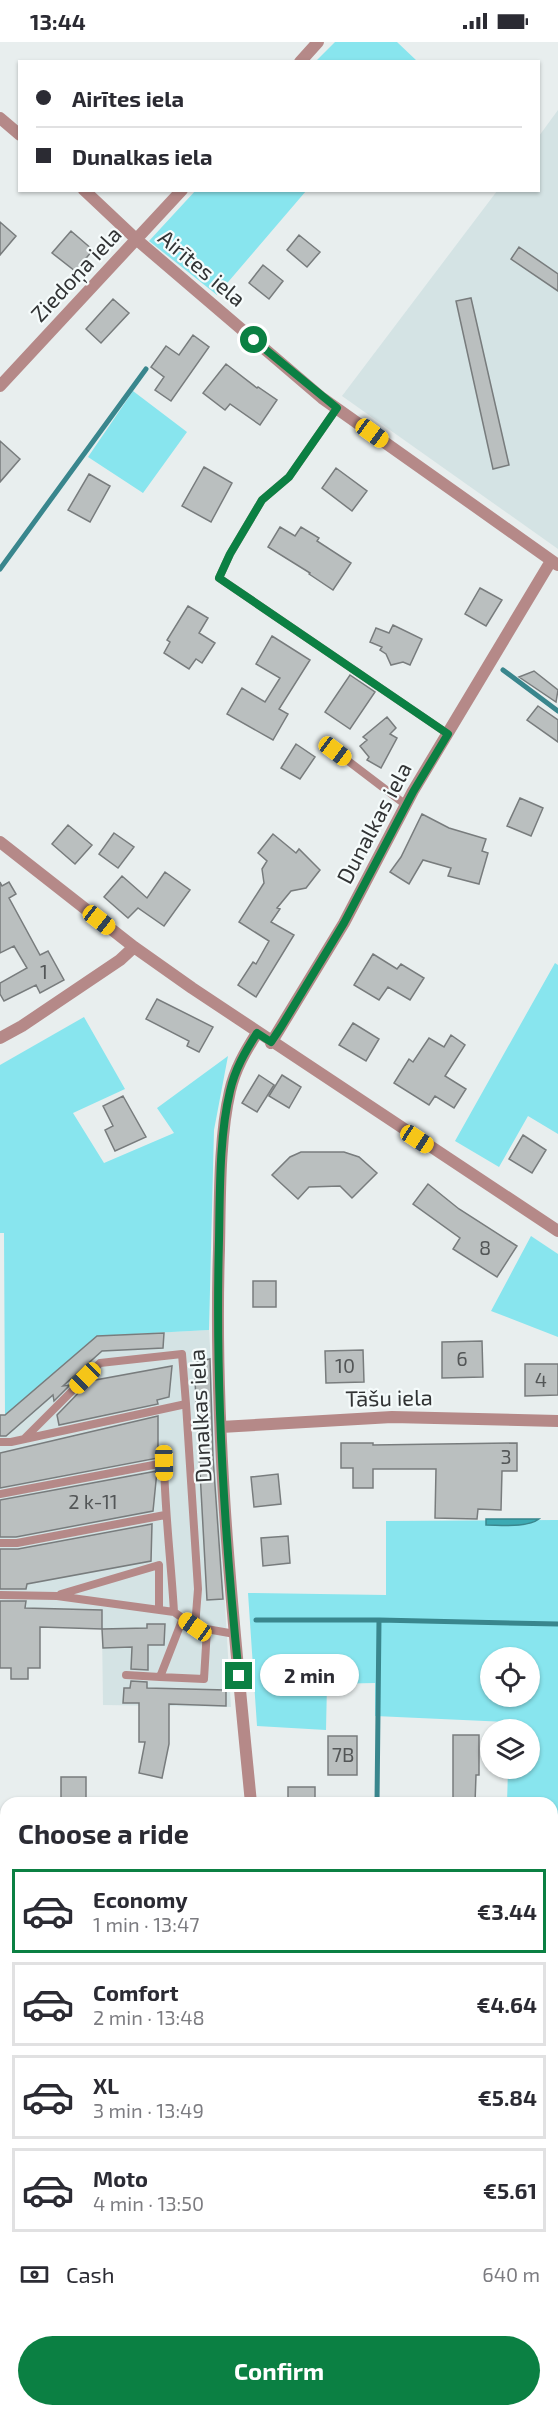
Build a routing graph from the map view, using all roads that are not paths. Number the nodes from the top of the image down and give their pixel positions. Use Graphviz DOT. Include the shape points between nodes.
graph roads {
  1 [pos="318,42"];
  2 [pos="302,60"];
  3 [pos="0,118"];
  4 [pos="18,133"];
  5 [pos="86,192"];
  6 [pos="180,192"];
  7 [pos="136,239"];
  8 [pos="0,386"];
  9 [pos="337,408"];
  10 [pos="555,563"];
  11 [pos="448,734"];
  12 [pos="335,751"];
  13 [pos="406,805"];
  14 [pos="0,842"];
  15 [pos="134,947"];
  16 [pos="257,1033"];
  17 [pos="0,1038"];
  18 [pos="271,1042"];
  19 [pos="558,1231"];
  20 [pos="186,1404"];
  21 [pos="558,1421"];
  22 [pos="221,1427"];
  23 [pos="24,1439"];
  24 [pos="0,1442"];
  25 [pos="0,1494"];
  26 [pos="165,1515"];
  27 [pos="0,1543"];
  28 [pos="0,1595"];
  29 [pos="57,1596"];
  30 [pos="159,1610"];
  31 [pos="174,1612"];
  32 [pos="183,1618"];
  33 [pos="195,1627"];
  34 [pos="207,1629"];
  35 [pos="235,1634"];
  36 [pos="126,1675"];
  37 [pos="160,1677"];
  38 [pos="250,1797"];
  39 [pos="0,2221"];
  40 [pos="0,2241"];
  1 -- 2 [label="street"];
  3 -- 4 [label="street"];
  5 -- 7 [label="street, Airītes iela"];
  6 -- 7 [label="street, Ziedoņa iela"];
  7 -- 8 [label="street, Ziedoņa iela"];
  7 -- 9 [label="street, Airītes iela"];
  9 -- 10 [label="street, Airītes iela"];
  9 -- 11 [label="lane" via="289,477 262,500 219,578"];
  10 -- 11 [label="street, Dunalkas iela"];
  11 -- 13 [label="street, Dunalkas iela"];
  12 -- 13 [label="lane"];
  13 -- 18 [label="street, Dunalkas iela" via="344,923"];
  14 -- 15 [label="street"];
  15 -- 16 [label="street"];
  15 -- 17 [label="street"];
  16 -- 18 [label="street"];
  16 -- 22 [label="street, Dunalkas iela" via="235,1074 222,1162 217,1325"];
  18 -- 19 [label="street"];
  20 -- 23 [label="lane"];
  20 -- 23 [label="lane" via="182,1354 100,1363"];
  20 -- 33 [label="lane" via="198,1589"];
  21 -- 22 [label="street, Tāšu iela" via="392,1417"];
  22 -- 35 [label="street, Dunalkas iela"];
  23 -- 24 [label="lane"];
  25 -- 26 [label="lane" via="164,1463"];
  26 -- 27 [label="lane"];
  26 -- 31 [label="lane"];
  28 -- 29 [label="lane"];
  29 -- 30 [label="lane"];
  29 -- 30 [label="lane" via="159,1565"];
  30 -- 31 [label="lane"];
  31 -- 32 [label="lane"];
  32 -- 33 [label="lane"];
  32 -- 37 [label="lane"];
  33 -- 34 [label="lane"];
  34 -- 35 [label="lane"];
  34 -- 37 [label="lane" via="204,1679"];
  35 -- 38 [label="street, Dunalkas iela"];
  36 -- 37 [label="lane"];
  39 -- 40 [label="lane"];
}
